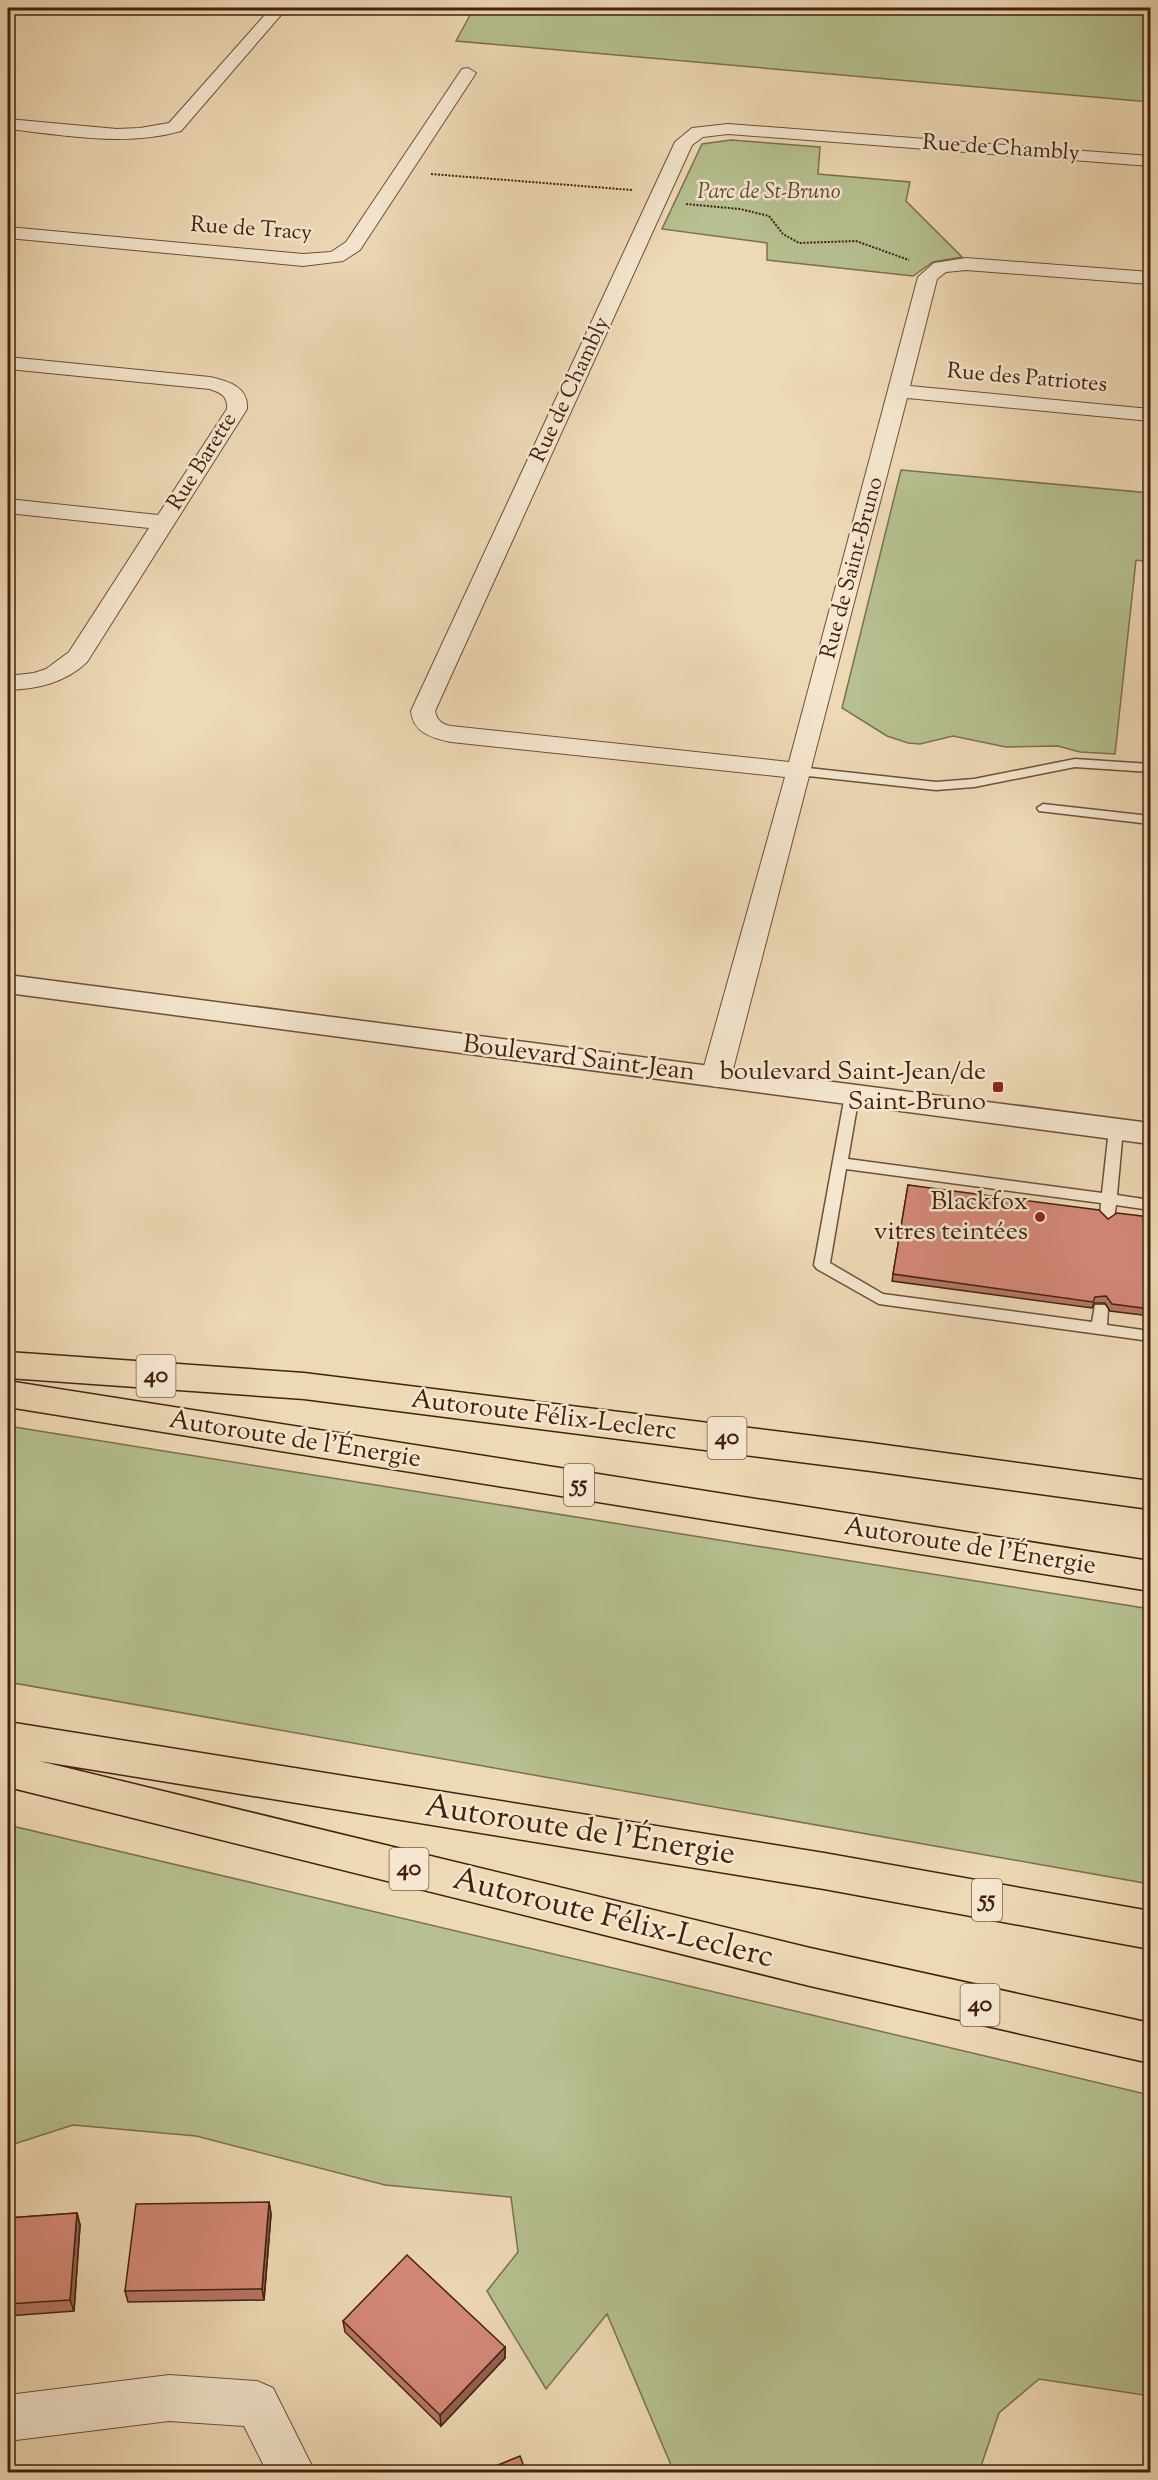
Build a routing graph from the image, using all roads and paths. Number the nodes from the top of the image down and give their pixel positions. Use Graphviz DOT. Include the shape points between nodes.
graph roads {
  1 [pos="279,8"];
  2 [pos="468,73"];
  3 [pos="8,124"];
  4 [pos="1150,161"];
  5 [pos="403,172"];
  6 [pos="658,199"];
  7 [pos="8,233"];
  8 [pos="941,267"];
  9 [pos="1150,278"];
  10 [pos="8,363"];
  11 [pos="899,391"];
  12 [pos="1150,415"];
  13 [pos="8,506"];
  14 [pos="165,523"];
  15 [pos="8,683"];
  16 [pos="1150,768"];
  17 [pos="799,771"];
  18 [pos="1043,808"];
  19 [pos="1150,820"];
  20 [pos="8,984"];
  21 [pos="716,1077"];
  22 [pos="852,1095"];
  23 [pos="1116,1129"];
  24 [pos="1150,1134"];
  25 [pos="840,1163"];
  26 [pos="1108,1200"];
  27 [pos="1150,1205"];
  28 [pos="1107,1218"];
  29 [pos="1100,1309"];
  30 [pos="1099,1329"];
  31 [pos="1150,1336"];
  32 [pos="8,1365"];
  33 [pos="8,1394"];
  34 [pos="1150,1495"];
  35 [pos="1150,1576"];
  36 [pos="8,1739"];
  37 [pos="8,1770"];
  38 [pos="1150,1930"];
  39 [pos="1150,2043"];
  40 [pos="8,2418"];
  41 [pos="292,2472"];
  1 -- 3 [label="street" via="175,128 141,135"];
  2 -- 5 [label="street, Rue de Tracy"];
  4 -- 6 [label="street, Rue de Chambly" via="721,129 698,132 685,140"];
  5 -- 6 [label="path" via="639,191"];
  5 -- 7 [label="street, Rue de Tracy" via="352,248 323,260"];
  6 -- 8 [label="path" via="769,216 783,234 799,243 856,241"];
  6 -- 17 [label="street, Rue de Chambly" via="423,717 434,729 451,734"];
  8 -- 9 [label="street" via="975,264"];
  8 -- 11 [label="street, Rue de Saint-Bruno" via="928,277"];
  10 -- 14 [label="street, Rue Barette" via="206,382 234,393 237,409"];
  11 -- 12 [label="street, Rue des Patriotes"];
  11 -- 17 [label="street, Rue de Saint-Bruno"];
  13 -- 14 [label="street"];
  14 -- 15 [label="street, Rue Barette" via="73,662 48,677"];
  16 -- 17 [label="lane" via="1075,763 942,786"];
  17 -- 21 [label="street, Rue de Saint-Bruno"];
  18 -- 19 [label="lane"];
  20 -- 21 [label="street, Boulevard Saint-Jean"];
  21 -- 22 [label="street, Boulevard Saint-Jean"];
  22 -- 23 [label="street, Boulevard Saint-Jean"];
  22 -- 25 [label="lane"];
  23 -- 24 [label="street, Boulevard Saint-Jean"];
  23 -- 26 [label="lane"];
  25 -- 26 [label="lane"];
  25 -- 30 [label="lane" via="822,1265 879,1299"];
  26 -- 27 [label="lane"];
  26 -- 28 [label="lane"];
  29 -- 30 [label="lane"];
  30 -- 31 [label="lane"];
  32 -- 34 [label="highway, Autoroute Félix-Leclerc / 40" via="315,1387"];
  33 -- 35 [label="highway, Autoroute de l'Énergie / 55"];
  36 -- 38 [label="highway, Autoroute de l'Énergie / 55" via="824,1871"];
  37 -- 39 [label="highway, Autoroute Félix-Leclerc / 40" via="810,1967"];
  40 -- 41 [label="street" via="169,2398 257,2404"];
}
